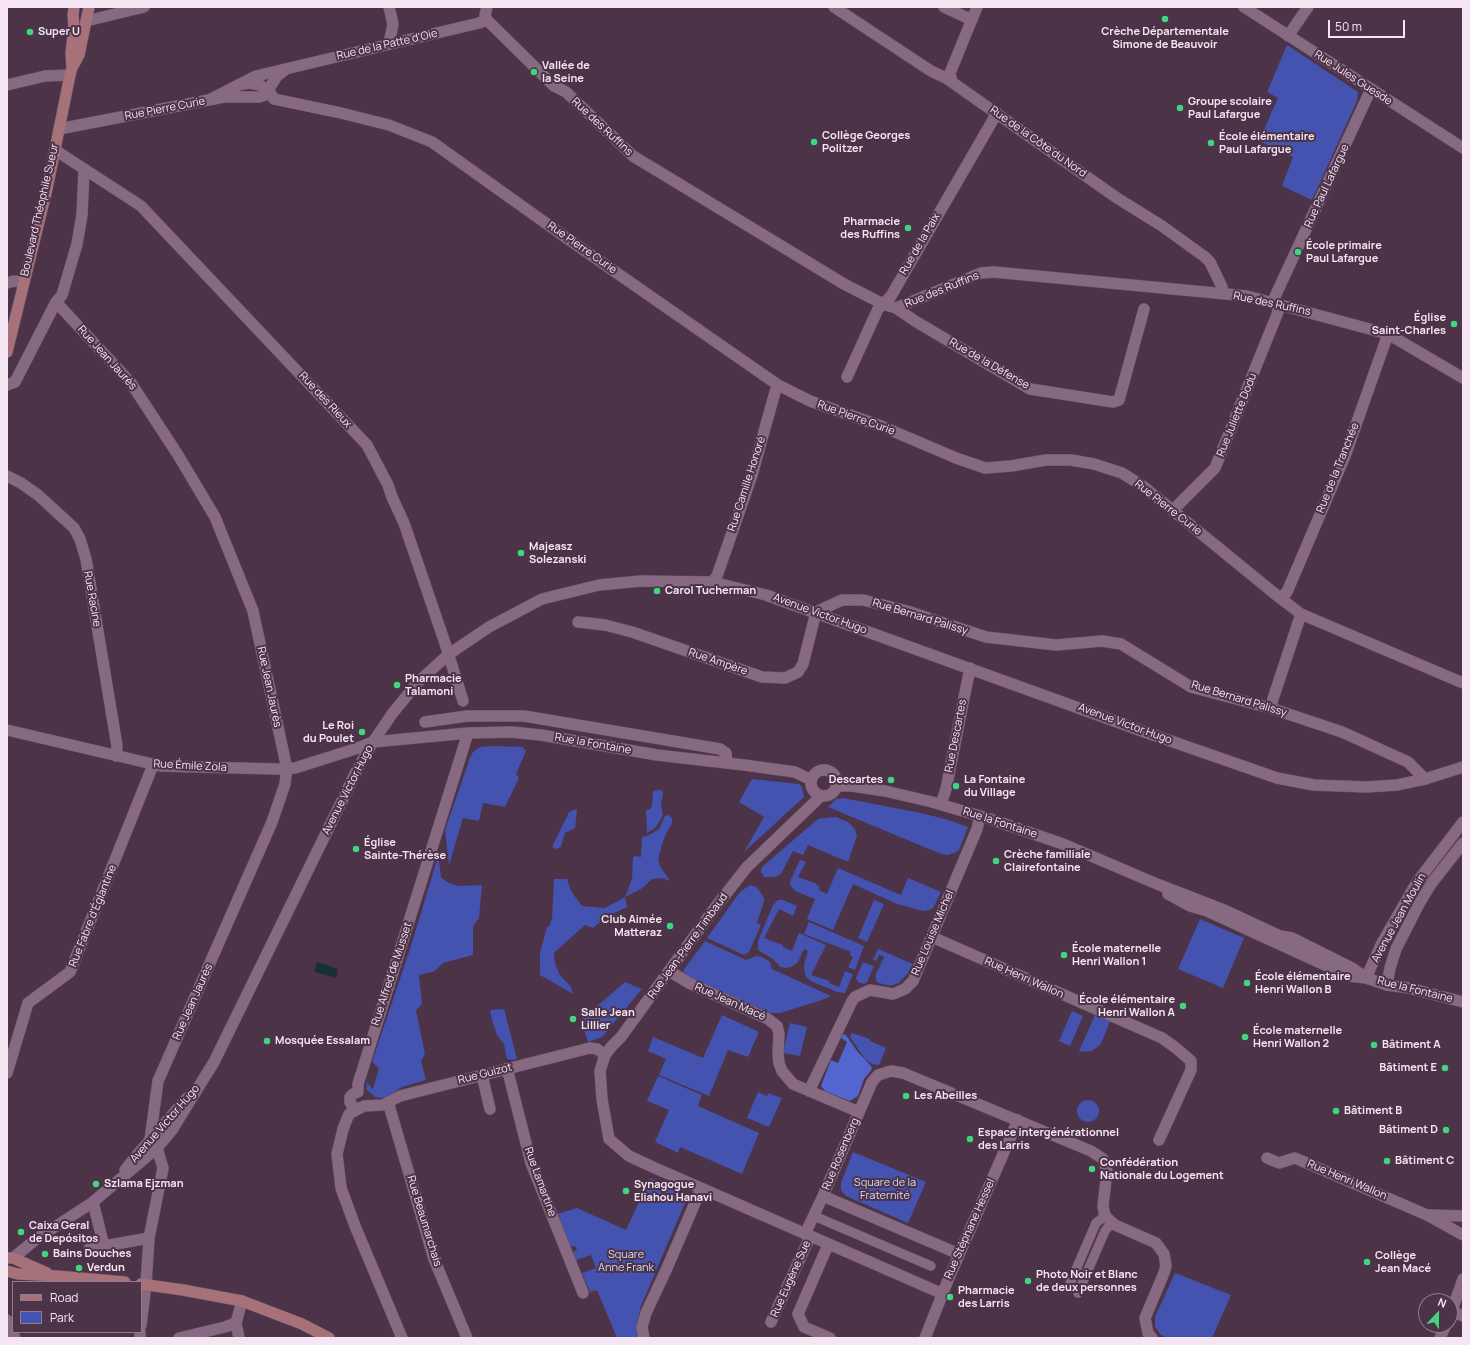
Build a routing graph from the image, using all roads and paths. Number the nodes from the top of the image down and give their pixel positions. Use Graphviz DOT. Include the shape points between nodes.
graph roads {
  1 [pos="74,7"];
  2 [pos="89,7"];
  3 [pos="144,7"];
  4 [pos="389,7"];
  5 [pos="487,7"];
  6 [pos="944,7"];
  7 [pos="977,7"];
  8 [pos="1244,7"];
  9 [pos="1308,7"];
  10 [pos="842,9"];
  11 [pos="486,20"];
  12 [pos="972,20"];
  13 [pos="86,21"];
  14 [pos="1288,36"];
  15 [pos="389,44"];
  16 [pos="287,69"];
  17 [pos="71,71"];
  18 [pos="952,82"];
  19 [pos="7,85"];
  20 [pos="238,85"];
  21 [pos="1371,89"];
  22 [pos="269,91"];
  23 [pos="211,100"];
  24 [pos="997,113"];
  25 [pos="59,129"];
  26 [pos="1463,148"];
  27 [pos="55,150"];
  28 [pos="84,170"];
  29 [pos="23,282"];
  30 [pos="7,283"];
  31 [pos="1223,294"];
  32 [pos="56,302"];
  33 [pos="883,304"];
  34 [pos="1275,304"];
  35 [pos="896,308"];
  36 [pos="1144,309"];
  37 [pos="1388,334"];
  38 [pos="7,352"];
  39 [pos="847,377"];
  40 [pos="1463,378"];
  41 [pos="778,385"];
  42 [pos="7,386"];
  43 [pos="7,476"];
  44 [pos="1172,510"];
  45 [pos="712,582"];
  46 [pos="1280,598"];
  47 [pos="816,612"];
  48 [pos="1301,614"];
  49 [pos="578,622"];
  50 [pos="449,654"];
  51 [pos="970,668"];
  52 [pos="1463,683"];
  53 [pos="463,701"];
  54 [pos="1270,708"];
  55 [pos="425,722"];
  56 [pos="7,730"];
  57 [pos="468,733"];
  58 [pos="372,742"];
  59 [pos="116,756"];
  60 [pos="727,762"];
  61 [pos="154,765"];
  62 [pos="1463,768"];
  63 [pos="287,769"];
  64 [pos="1425,779"];
  65 [pos="811,780"];
  66 [pos="836,786"];
  67 [pos="821,796"];
  68 [pos="941,804"];
  69 [pos="980,816"];
  70 [pos="1463,822"];
  71 [pos="1463,843"];
  72 [pos="932,936"];
  73 [pos="669,971"];
  74 [pos="1366,978"];
  75 [pos="1387,985"];
  76 [pos="1463,1002"];
  77 [pos="606,1055"];
  78 [pos="507,1068"];
  79 [pos="7,1073"];
  80 [pos="482,1075"];
  81 [pos="809,1091"];
  82 [pos="388,1102"];
  83 [pos="155,1106"];
  84 [pos="360,1107"];
  85 [pos="490,1109"];
  86 [pos="859,1112"];
  87 [pos="1018,1120"];
  88 [pos="169,1125"];
  89 [pos="1159,1140"];
  90 [pos="154,1144"];
  91 [pos="1267,1158"];
  92 [pos="701,1189"];
  93 [pos="823,1196"];
  94 [pos="93,1202"];
  95 [pos="1427,1215"];
  96 [pos="814,1216"];
  97 [pos="1463,1216"];
  98 [pos="1108,1219"];
  99 [pos="1463,1235"];
  100 [pos="808,1236"];
  101 [pos="149,1238"];
  102 [pos="828,1244"];
  103 [pos="104,1246"];
  104 [pos="1085,1248"];
  105 [pos="89,1249"];
  106 [pos="1096,1252"];
  107 [pos="959,1254"];
  108 [pos="10,1258"];
  109 [pos="931,1266"];
  110 [pos="7,1271"];
  111 [pos="53,1276"];
  112 [pos="1463,1279"];
  113 [pos="113,1281"];
  114 [pos="143,1284"];
  115 [pos="1068,1288"];
  116 [pos="1078,1293"];
  117 [pos="1458,1293"];
  118 [pos="583,1294"];
  119 [pos="943,1294"];
  120 [pos="242,1301"];
  121 [pos="142,1304"];
  122 [pos="7,1320"];
  123 [pos="236,1322"];
  124 [pos="772,1322"];
  125 [pos="12,1331"];
  126 [pos="178,1338"];
  127 [pos="239,1338"];
  128 [pos="329,1338"];
  129 [pos="402,1338"];
  130 [pos="467,1338"];
  131 [pos="644,1338"];
  132 [pos="830,1338"];
  133 [pos="924,1338"];
  134 [pos="1152,1338"];
  1 -- 17 [label="main road, Boulevard Théophile Sueur"];
  2 -- 13 [label="main road, Boulevard Théophile Sueur"];
  3 -- 13 [label="street"];
  4 -- 15 [label="street" via="393,24"];
  5 -- 11 [label="street"];
  6 -- 12 [label="street"];
  7 -- 12 [label="street"];
  8 -- 14 [label="street, Rue Jules Guesde"];
  9 -- 14 [label="street"];
  10 -- 18 [label="street, Rue de la Côte du Nord" via="931,72"];
  11 -- 15 [label="street, Rue de la Patte d'Oie"];
  11 -- 33 [label="street, Rue des Ruffins" via="554,86 566,92 633,156 844,284"];
  12 -- 18 [label="street" via="950,73"];
  13 -- 17 [label="main road, Boulevard Théophile Sueur" via="78,55"];
  14 -- 21 [label="street, Rue Jules Guesde"];
  15 -- 16 [label="street, Rue de la Patte d'Oie"];
  16 -- 20 [label="street, Rue de la Patte d'Oie" via="256,76"];
  16 -- 22 [label="street" via="277,76"];
  17 -- 19 [label="street"];
  17 -- 25 [label="main road, Boulevard Théophile Sueur"];
  18 -- 24 [label="street, Rue de la Côte du Nord"];
  20 -- 22 [label="street, Rue Pierre Curie" via="260,85"];
  20 -- 23 [label="street, Rue de la Patte d'Oie"];
  21 -- 26 [label="street, Rue Jules Guesde"];
  21 -- 34 [label="street, Rue Paul Lafargue"];
  22 -- 23 [label="street, Rue Pierre Curie" via="258,97 224,97"];
  22 -- 41 [label="street, Rue Pierre Curie" via="274,99 389,125 439,146"];
  23 -- 25 [label="street, Rue Pierre Curie"];
  24 -- 31 [label="street, Rue de la Côte du Nord" via="1205,257 1210,262"];
  24 -- 33 [label="street, Rue de la Paix" via="891,296"];
  25 -- 27 [label="main road, Boulevard Théophile Sueur"];
  27 -- 28 [label="street, Rue des Rieux"];
  27 -- 29 [label="main road, Boulevard Théophile Sueur"];
  28 -- 32 [label="street" via="82,215 77,244 62,295"];
  28 -- 50 [label="street, Rue des Rieux" via="141,206 367,445 404,523"];
  29 -- 30 [label="street"];
  29 -- 38 [label="main road, Boulevard Théophile Sueur"];
  31 -- 34 [label="street, Rue des Ruffins" via="1247,296"];
  31 -- 35 [label="street, Rue des Ruffins" via="994,272 981,273"];
  32 -- 42 [label="street" via="15,382"];
  32 -- 63 [label="street, Rue Jean Jaurès" via="131,383 215,517 253,611"];
  33 -- 35 [label="street, Rue des Ruffins"];
  33 -- 39 [label="street, Rue de la Paix" via="878,309"];
  34 -- 37 [label="street, Rue des Ruffins"];
  34 -- 44 [label="street, Rue Juliette Dodu" via="1278,312 1215,468"];
  35 -- 36 [label="street, Rue de la Défense" via="1030,389 1113,402 1119,400"];
  37 -- 40 [label="street, Rue des Ruffins"];
  37 -- 46 [label="street, Rue de la Tranchée" via="1345,456 1287,592"];
  41 -- 44 [label="street, Rue Pierre Curie" via="810,401 881,426 985,468 1046,460 1071,460 1094,464 1122,473"];
  41 -- 45 [label="street, Rue Camille Honoré" via="752,475 717,576"];
  43 -- 59 [label="street, Rue Racine" via="38,495 74,528 80,538 86,559 117,746"];
  44 -- 46 [label="street, Rue Pierre Curie"];
  45 -- 47 [label="street, Avenue Victor Hugo" via="766,595"];
  45 -- 50 [label="street, Avenue Victor Hugo" via="640,581 599,585 542,598 488,626"];
  46 -- 48 [label="street, Rue Pierre Curie"];
  47 -- 49 [label="street, Rue Ampère" via="803,664 798,672 785,678 762,677 632,632"];
  47 -- 51 [label="street, Avenue Victor Hugo"];
  47 -- 54 [label="street, Rue Bernard Palissy" via="842,600 863,600 907,611 986,637 1056,644 1102,641 1120,644 1191,687"];
  48 -- 52 [label="street, Rue Pierre Curie"];
  48 -- 54 [label="street"];
  50 -- 53 [label="street, Rue des Rieux"];
  50 -- 58 [label="street, Avenue Victor Hugo" via="418,682"];
  51 -- 64 [label="street, Avenue Victor Hugo" via="1277,778 1314,785 1347,787 1397,785"];
  51 -- 68 [label="street, Rue Descartes"];
  54 -- 64 [label="street, Rue Bernard Palissy" via="1342,732 1408,762"];
  55 -- 60 [label="street" via="468,716 524,716 720,749 726,754"];
  56 -- 59 [label="street, Rue Émile Zola"];
  57 -- 58 [label="street, Rue la Fontaine"];
  57 -- 60 [label="street, Rue la Fontaine" via="511,732 542,735 657,755"];
  57 -- 84 [label="street, Rue Alfred de Musset" via="358,1084 358,1092 350,1098 352,1106"];
  58 -- 63 [label="street, Rue Émile Zola"];
  58 -- 88 [label="street, Avenue Victor Hugo" via="214,1062"];
  59 -- 61 [label="street, Rue Émile Zola"];
  60 -- 65 [label="street, Rue la Fontaine" via="796,772"];
  61 -- 63 [label="street, Rue Émile Zola"];
  61 -- 79 [label="street, Rue Fabre d'Églantine" via="70,972 28,1003"];
  62 -- 64 [label="street, Avenue Victor Hugo"];
  63 -- 83 [label="street, Rue Jean Jaurès" via="285,784 272,822 158,1081"];
  65 -- 66 [label="street" via="817,772 826,770 834,776"];
  65 -- 67 [label="street" via="813,790"];
  66 -- 67 [label="street" via="830,794"];
  66 -- 68 [label="street, Rue la Fontaine" via="885,791"];
  67 -- 73 [label="street, Rue Jean-Pierre Timbaud" via="747,868"];
  68 -- 69 [label="street, Rue la Fontaine"];
  69 -- 72 [label="street, Rue Louise Michel" via="977,829"];
  69 -- 74 [label="street, Rue la Fontaine" via="1063,844 1157,884 1168,894 1190,906 1207,911 1349,976"];
  70 -- 74 [label="street, Avenue Jean Moulin" via="1417,882 1382,943"];
  71 -- 75 [label="street, Avenue Jean Moulin" via="1419,904 1396,949"];
  72 -- 81 [label="street, Rue Louise Michel" via="913,981 905,989 893,994 870,990 852,1001"];
  72 -- 89 [label="street, Rue Henri Wallon" via="1162,1038 1191,1061 1191,1070"];
  73 -- 77 [label="street, Rue Jean-Pierre Timbaud"];
  73 -- 81 [label="street, Rue Jean Macé" via="689,983 768,1019 777,1026 779,1063 782,1071 793,1084"];
  74 -- 75 [label="street, Rue la Fontaine"];
  75 -- 76 [label="street, Rue la Fontaine"];
  77 -- 78 [label="street, Rue Guizot" via="590,1048"];
  77 -- 92 [label="street, Rue Jean-Pierre Timbaud" via="600,1071 609,1139 629,1156"];
  78 -- 80 [label="street, Rue Guizot"];
  78 -- 118 [label="street, Rue Lamartine" via="531,1163"];
  80 -- 82 [label="street, Rue Guizot" via="400,1096"];
  80 -- 85 [label="street"];
  81 -- 86 [label="street, Rue Jean Macé"];
  82 -- 84 [label="street, Rue Guizot" via="384,1105"];
  82 -- 130 [label="street, Rue Beaumarchais" via="434,1260"];
  83 -- 88 [label="street"];
  83 -- 90 [label="street, Rue Jean Jaurès"];
  84 -- 129 [label="street" via="349,1114 337,1154 341,1188"];
  86 -- 87 [label="street" via="872,1082 878,1075 891,1071 903,1073"];
  86 -- 93 [label="street, Rue Rosenberg"];
  87 -- 98 [label="street" via="1091,1151 1103,1159 1107,1171 1103,1206"];
  87 -- 107 [label="street, Rue Stéphane Hessel"];
  88 -- 90 [label="street, Avenue Victor Hugo"];
  90 -- 94 [label="street, Avenue Victor Hugo" via="114,1185"];
  90 -- 101 [label="street" via="163,1168"];
  91 -- 95 [label="street, Rue Henri Wallon" via="1279,1163 1295,1158"];
  92 -- 100 [label="street, Rue Jean-Pierre Timbaud"];
  92 -- 131 [label="street" via="646,1313 642,1327"];
  93 -- 96 [label="street, Rue Rosenberg"];
  93 -- 107 [label="street"];
  94 -- 103 [label="street"];
  94 -- 108 [label="street, Avenue Victor Hugo"];
  95 -- 97 [label="street, Rue Henri Wallon"];
  95 -- 99 [label="street, Rue Henri Wallon"];
  96 -- 100 [label="street, Rue Eugène Sue"];
  96 -- 109 [label="street"];
  98 -- 104 [label="street" via="1096,1223"];
  98 -- 106 [label="street"];
  98 -- 134 [label="street" via="1115,1225 1156,1243 1164,1254 1164,1273 1145,1318 1148,1333"];
  100 -- 102 [label="street, Rue Jean-Pierre Timbaud"];
  100 -- 124 [label="street, Rue Eugène Sue"];
  101 -- 103 [label="street"];
  101 -- 114 [label="street"];
  102 -- 119 [label="street, Rue Jean-Pierre Timbaud"];
  102 -- 132 [label="street" via="798,1314 804,1327"];
  103 -- 105 [label="street"];
  104 -- 106 [label="street"];
  104 -- 115 [label="street"];
  106 -- 116 [label="street"];
  107 -- 119 [label="street, Rue Stéphane Hessel"];
  108 -- 111 [label="main road"];
  110 -- 111 [label="main road"];
  111 -- 113 [label="main road"];
  112 -- 117 [label="street"];
  114 -- 120 [label="main road"];
  114 -- 121 [label="street"];
  119 -- 133 [label="street, Rue Stéphane Hessel"];
  120 -- 123 [label="street"];
  120 -- 128 [label="main road" via="302,1324"];
  122 -- 125 [label="street"];
  123 -- 126 [label="street"];
  123 -- 127 [label="street"];
}
